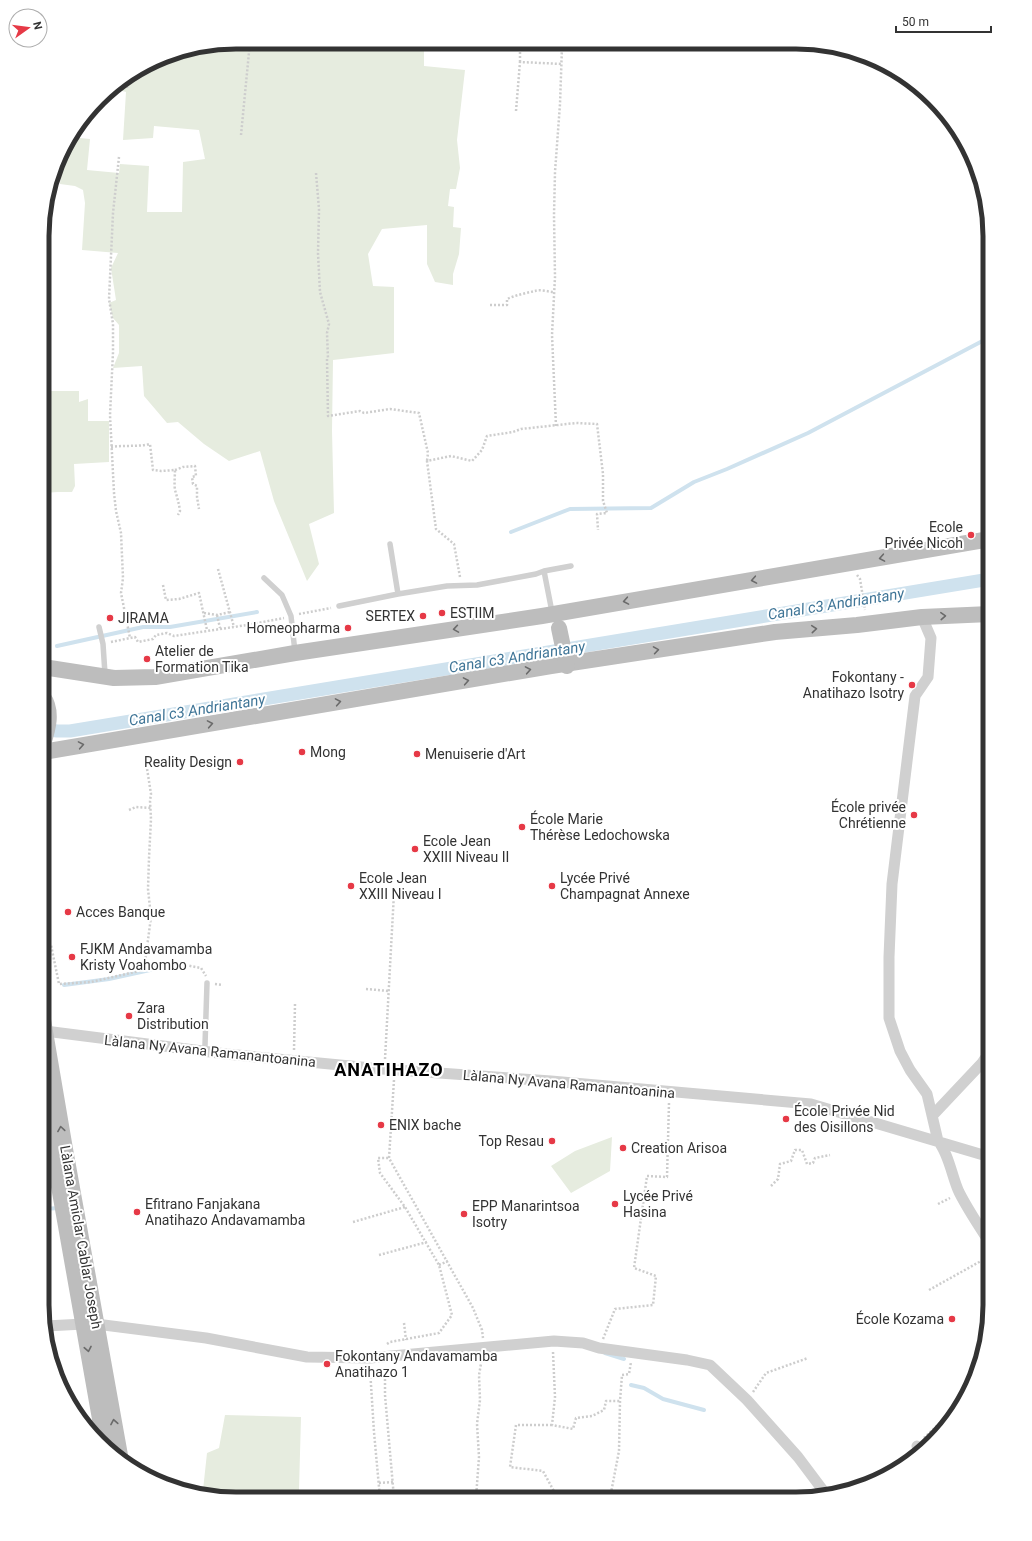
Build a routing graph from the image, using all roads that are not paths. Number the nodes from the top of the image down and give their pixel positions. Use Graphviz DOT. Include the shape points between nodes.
graph roads {
  1 [pos="983,540"];
  2 [pos="390,544"];
  3 [pos="571,566"];
  4 [pos="544,571"];
  5 [pos="264,578"];
  6 [pos="398,594"];
  7 [pos="339,606"];
  8 [pos="983,614"];
  9 [pos="542,616"];
  10 [pos="922,617"];
  11 [pos="100,627"];
  12 [pos="296,654"];
  13 [pos="49,664"];
  14 [pos="551,666"];
  15 [pos="105,674"];
  16 [pos="49,751"];
  17 [pos="207,984"];
  18 [pos="49,1031"];
  19 [pos="205,1045"];
  20 [pos="49,1051"];
  21 [pos="983,1062"];
  22 [pos="933,1114"];
  23 [pos="49,1124"];
  24 [pos="938,1141"];
  25 [pos="983,1156"];
  26 [pos="983,1231"];
  27 [pos="90,1324"];
  28 [pos="50,1326"];
  29 [pos="105,1438"];
  30 [pos="119,1450"];
  31 [pos="823,1490"];
  1 -- 9 [label="main road, one-way"];
  2 -- 6 [label="lane"];
  3 -- 4 [label="lane"];
  4 -- 6 [label="lane" via="484,584 447,586"];
  4 -- 9 [label="lane" via="552,612"];
  5 -- 12 [label="lane" via="282,595 291,616"];
  6 -- 7 [label="lane"];
  10 -- 8 [label="main road, one-way"];
  9 -- 12 [label="main road, one-way"];
  9 -- 14 [label="main road, bridge" via="559,628 567,666 566,670"];
  14 -- 10 [label="main road, one-way" via="775,632"];
  10 -- 22 [label="street" via="930,638 928,677 915,696 893,876 889,1018 900,1051 927,1094"];
  11 -- 15 [label="lane"];
  12 -- 13 [label="main road" via="155,677 114,678"];
  16 -- 14 [label="main road, one-way"];
  17 -- 19 [label="lane"];
  18 -- 24 [label="street, Làlana Ny Avana Ramanantoanina" via="226,1054 810,1104"];
  27 -- 20 [label="main road, Làlana Amiclar Cablar Joseph, one-way"];
  21 -- 22 [label="street"];
  22 -- 24 [label="street"];
  23 -- 27 [label="main road, Làlana Amiclar Cablar Joseph"];
  24 -- 25 [label="street, Làlana Ny Avana Ramanantoanina"];
  24 -- 26 [label="street" via="960,1193"];
  27 -- 28 [label="street"];
  27 -- 29 [label="main road, Làlana Amiclar Cablar Joseph, one-way"];
  30 -- 27 [label="main road, Làlana Amiclar Cablar Joseph, one-way"];
  27 -- 31 [label="street" via="206,1338 307,1357 370,1358 553,1342 583,1343 632,1354 710,1365 747,1400 798,1457"];
}
